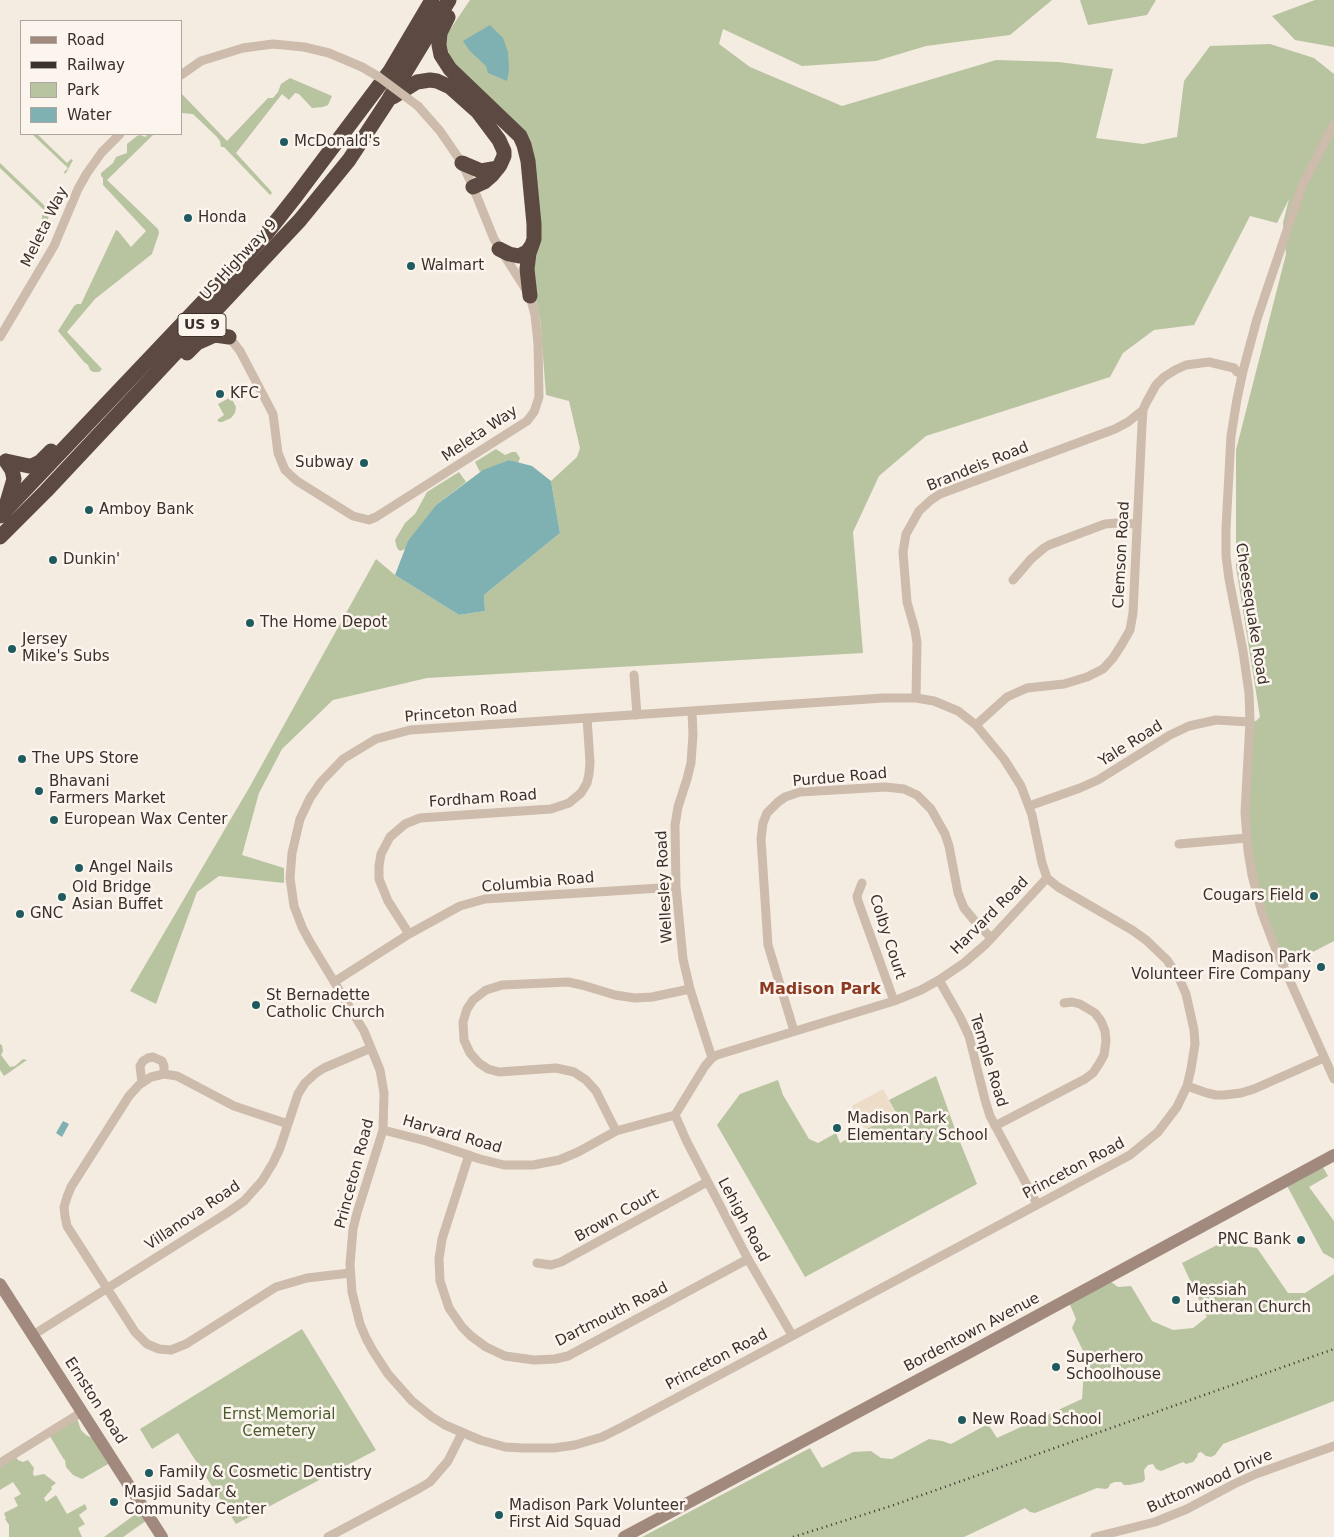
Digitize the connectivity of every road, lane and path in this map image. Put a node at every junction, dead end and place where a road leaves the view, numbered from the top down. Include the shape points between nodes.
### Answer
1 (432, 0) edge
2 (449, 0) edge
3 (456, 0) edge
4 (182, 74) edge
5 (389, 99) junction
6 (1334, 124) edge
7 (119, 135) edge
8 (462, 163) junction
9 (498, 168) junction
10 (474, 187) junction
11 (532, 245) junction
12 (499, 249) junction
13 (251, 274) junction
14 (530, 296) junction
15 (0, 337) edge
16 (228, 337) junction
17 (1236, 372) dead end
18 (123, 409) junction
19 (101, 410) junction
20 (1143, 410) junction
21 (3, 458) edge
22 (2, 513) edge
23 (1137, 524) junction
24 (0, 537) edge
25 (1013, 580) dead end
26 (634, 675) dead end
27 (916, 698) junction
28 (692, 712) junction
29 (637, 715) junction
30 (587, 718) junction
31 (1250, 722) junction
32 (976, 725) junction
33 (1029, 806) junction
34 (1247, 838) junction
35 (1179, 844) dead end
36 (1047, 878) junction
37 (862, 883) dead end
38 (676, 887) junction
39 (409, 934) junction
40 (991, 938) junction
41 (939, 980) junction
42 (334, 982) junction
43 (690, 989) junction
44 (894, 1001) junction
45 (1064, 1003) dead end
46 (794, 1031) junction
47 (371, 1048) junction
48 (712, 1058) junction
49 (1324, 1058) junction
50 (164, 1074) junction
51 (1334, 1080) edge
52 (142, 1083) junction
53 (1187, 1086) junction
54 (675, 1115) junction
55 (288, 1124) junction
56 (995, 1126) junction
57 (383, 1130) junction
58 (616, 1131) junction
59 (469, 1155) junction
60 (1334, 1155) edge
61 (707, 1182) junction
62 (1036, 1204) junction
63 (748, 1259) junction
64 (536, 1263) dead end
65 (350, 1273) junction
66 (0, 1284) edge
67 (107, 1289) junction
68 (33, 1335) junction
69 (792, 1335) junction
70 (82, 1412) junction
71 (462, 1434) junction
72 (1334, 1446) edge
73 (0, 1464) edge
74 (162, 1537) edge
75 (328, 1537) edge
76 (624, 1537) edge
77 (1095, 1537) edge

1 - 19 highway, US Highway 9 / US 9 via 390,71 266,234
2 - 5 highway, US Highway 9 / US 9
3 - 11 highway via 440,33 441,54 450,69 520,136 528,161
4 - 8 street, Meleta Way, bridge via 201,61 243,48 272,44 329,53 379,77 418,106
5 - 9 highway via 424,81 437,81 450,87 478,112 500,140 504,156
5 - 13 highway, US Highway 9 / US 9 via 349,160
6 - 31 street, Cheesequake Road via 1302,186 1257,319 1232,426 1226,556 1243,650
7 - 15 street, Meleta Way via 86,173 54,246
8 - 9 highway via 481,171
8 - 10 street, Meleta Way
9 - 10 highway
10 - 12 street, Meleta Way
11 - 12 highway via 518,256
11 - 14 highway via 527,269
12 - 14 street, Meleta Way
13 - 16 highway via 226,302 220,314
13 - 18 highway, US Highway 9 / US 9
14 - 16 street, Meleta Way via 536,324 539,397 527,422 369,520 353,516 297,482 285,470 278,453 273,414 240,351
16 - 18 highway via 214,335 197,343 146,396
17 - 20 street, Clemson Road via 1234,368 1209,362 1181,367 1156,385
18 - 24 highway, US Highway 9 / US 9
19 - 21 highway via 64,438 40,462 29,466
19 - 22 highway, US Highway 9 / US 9
20 - 23 street, Clemson Road
20 - 27 street, Brandeis Road via 1114,429 945,492 919,511 906,534 902,552 907,602 917,643
21 - 22 highway via 12,470 14,480
23 - 25 street via 1105,524 1050,545 1031,559
23 - 32 street, Clemson Road via 1130,630 1113,658 1103,669 1087,677 1064,684 1027,688 1006,697
26 - 29 street
27 - 28 street, Princeton Road
27 - 32 street, Princeton Road via 952,708
28 - 29 street, Princeton Road
28 - 38 street, Wellesley Road via 691,763 675,819
29 - 30 street, Princeton Road
30 - 39 street, Fordham Road via 589,774 583,790 569,803 551,809 420,818 405,824 390,837 381,854 379,879 388,901
30 - 42 street, Princeton Road via 426,728 392,734 361,747 326,775 313,792 300,819 292,847 290,878 294,906 302,927
31 - 33 street, Yale Road via 1216,720 1189,726 1098,780
31 - 34 street, Cheesequake Road via 1245,812
32 - 33 street, Princeton Road via 1014,773
33 - 36 street, Princeton Road
34 - 35 street
34 - 49 street, Cheesequake Road via 1262,913
36 - 40 street, Harvard Road
36 - 53 street, Princeton Road via 1146,940 1174,971 1186,994 1194,1030 1194,1057
37 - 44 street, Colby Court via 858,901
38 - 39 street, Columbia Road via 486,899 460,906
38 - 43 street, Wellesley Road via 681,946
39 - 42 street, Columbia Road
40 - 41 street, Harvard Road
40 - 46 street, Purdue Road via 964,908 945,834 931,809 917,795 900,788 885,787 800,792 786,797 767,813 761,839 768,945
41 - 44 street, Harvard Road
41 - 56 street, Temple Road via 966,1027
42 - 47 street, Princeton Road
43 - 48 street, Wellesley Road
43 - 58 street via 635,998 568,982 502,985 486,990 467,1009 463,1035 468,1050 479,1063 499,1072 556,1068 574,1072 596,1091
44 - 46 street, Harvard Road
45 - 56 street via 1080,1004 1098,1017 1106,1036 1102,1059 1085,1079
46 - 48 street, Harvard Road
47 - 55 street, Villanova Road via 309,1078 302,1087
47 - 57 street, Princeton Road via 383,1087
48 - 54 street
49 - 51 street, Cheesequake Road
49 - 53 street via 1241,1093 1207,1093
50 - 52 street via 151,1076
50 - 52 street via 162,1061 148,1058 140,1066
50 - 55 street via 183,1078 234,1106
52 - 67 street via 129,1096 71,1187 64,1207 70,1231
53 - 62 street, Princeton Road via 1170,1119 1144,1145
54 - 58 street, Harvard Road
54 - 61 street, Lehigh Road
55 - 67 street, Villanova Road via 270,1168 244,1201
56 - 62 street, Temple Road
57 - 59 street, Harvard Road
57 - 65 street, Princeton Road via 355,1220
58 - 59 street, Harvard Road via 554,1162 504,1165
59 - 63 street, Dartmouth Road via 442,1239 440,1281 449,1308 462,1327 486,1347 505,1356 534,1360 568,1356
60 - 76 street, Bordentown Avenue
61 - 63 street, Lehigh Road
61 - 64 street, Brown Court via 562,1262 551,1265
62 - 69 street, Princeton Road
63 - 69 street, Lehigh Road
65 - 67 street via 307,1278 276,1287 186,1344 170,1350 153,1347 142,1340
65 - 71 street, Princeton Road via 360,1324 388,1374 425,1412
66 - 68 street, Ernston Road
67 - 68 street, Villanova Road
68 - 70 street, Ernston Road
69 - 71 street, Princeton Road via 624,1426 590,1441 529,1449 498,1445
70 - 73 street
70 - 74 street, Ernston Road
71 - 75 street via 448,1461 430,1482
72 - 77 street, Buttonwood Drive via 1256,1474 1155,1522

